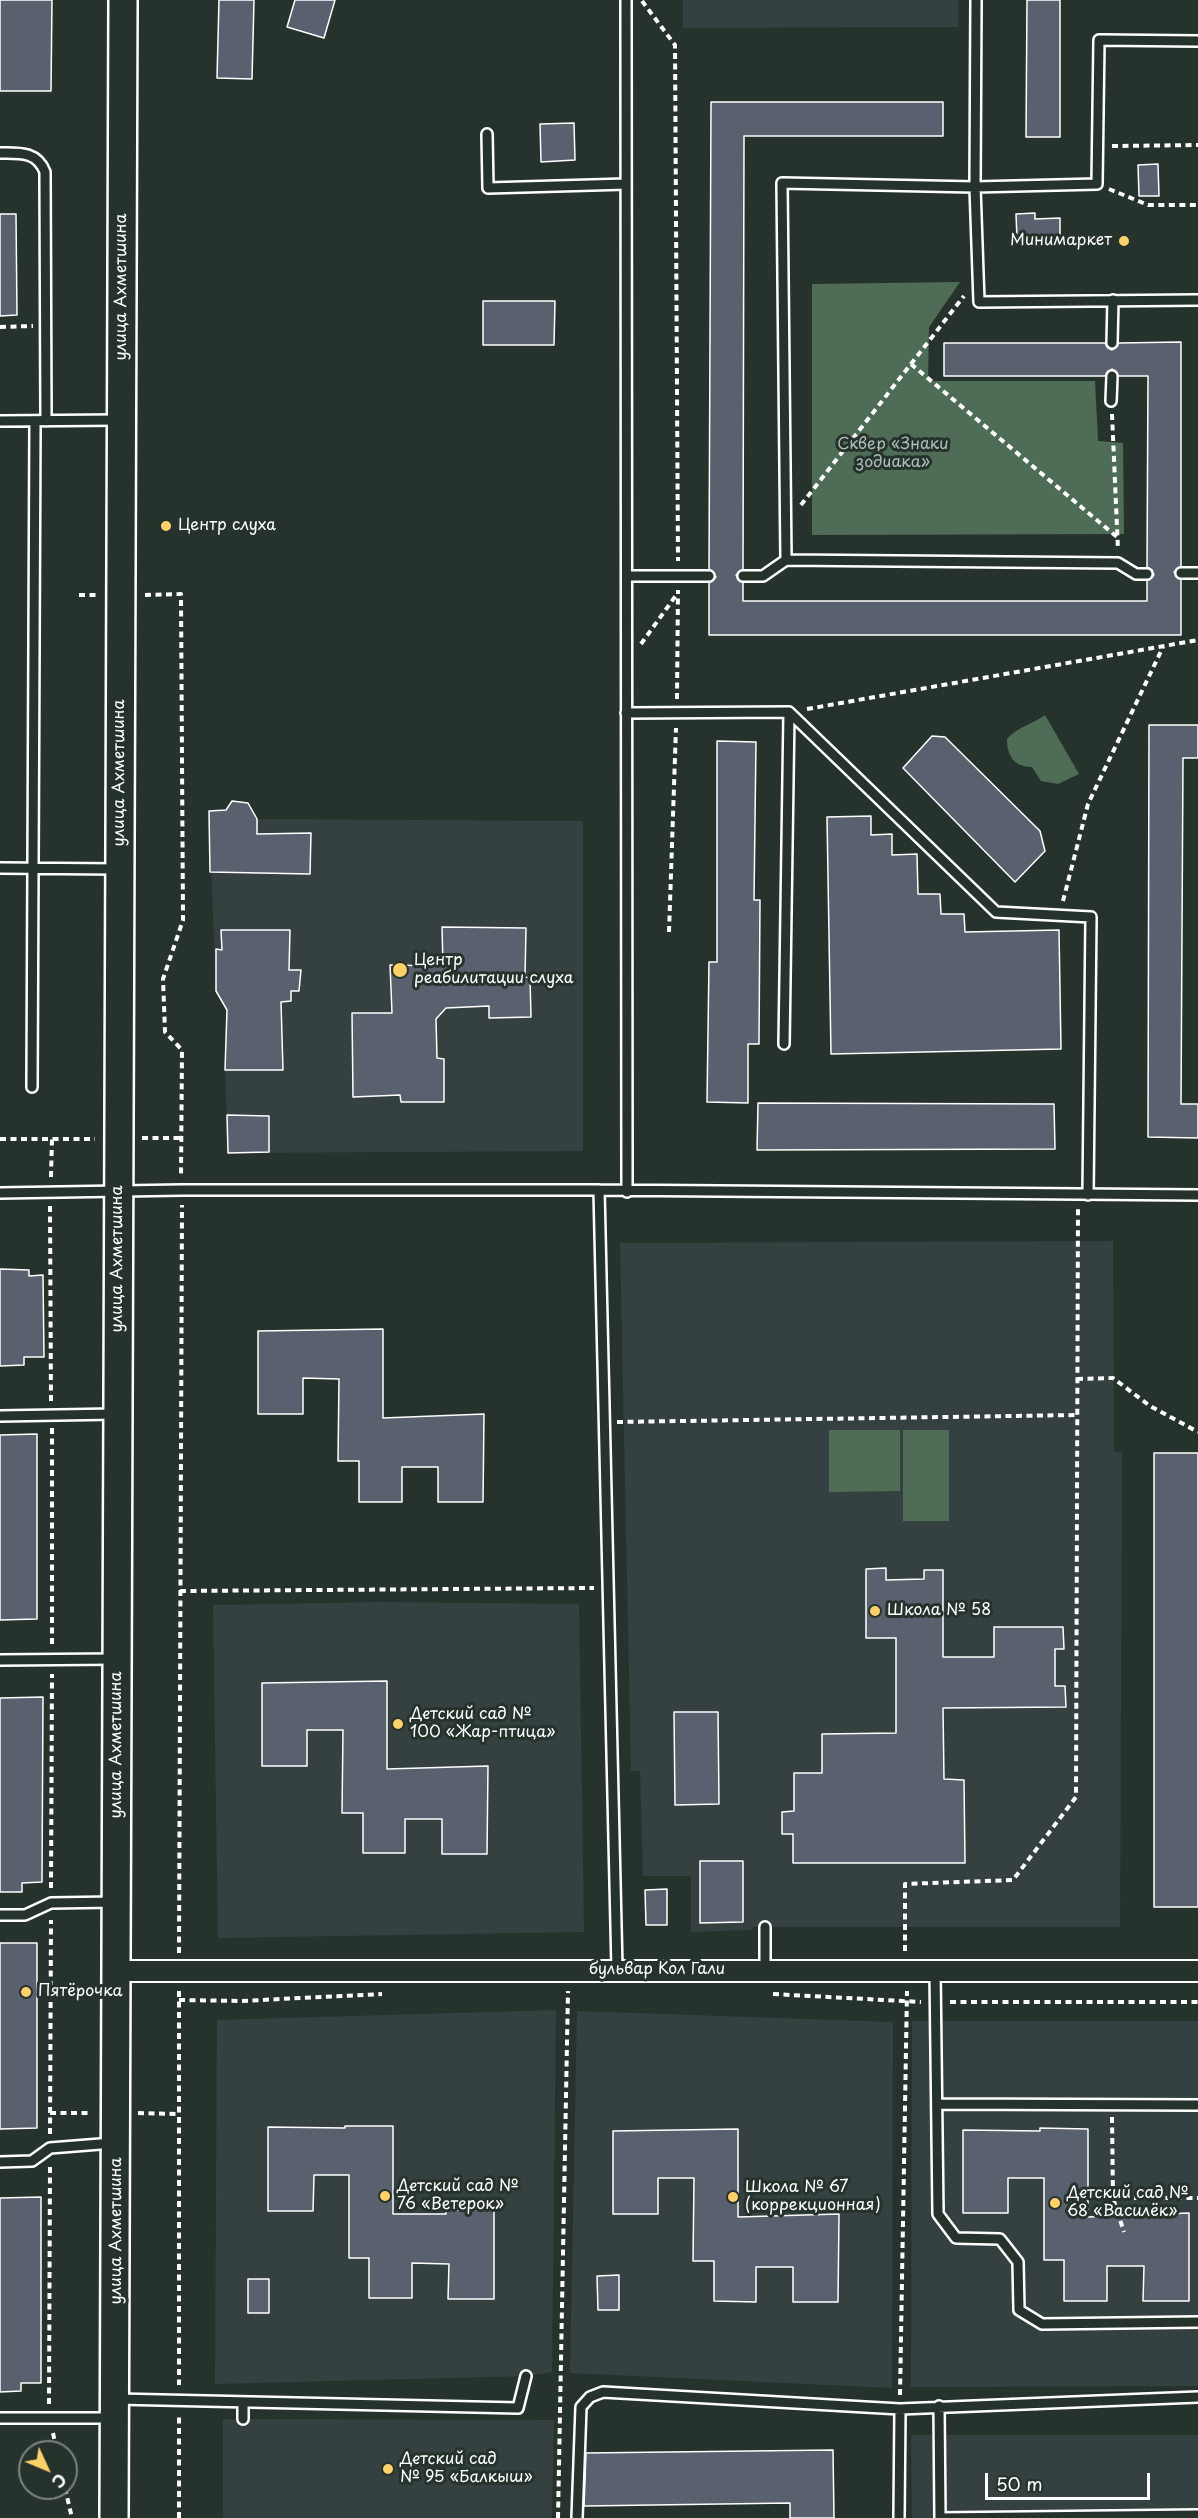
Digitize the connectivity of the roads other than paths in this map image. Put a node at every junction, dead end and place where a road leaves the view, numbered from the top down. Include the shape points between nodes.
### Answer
1 (123, 0) edge
2 (626, 0) edge
3 (976, 0) edge
4 (1198, 41) edge
5 (486, 134) dead end
6 (0, 153) edge
7 (626, 184) junction
8 (975, 187) junction
9 (1113, 300) junction
10 (1198, 300) edge
11 (1113, 343) dead end
12 (1112, 376) dead end
13 (1111, 401) road end
14 (121, 420) junction
15 (0, 421) edge
16 (35, 421) junction
17 (46, 421) junction
18 (786, 560) junction
19 (1147, 573) dead end
20 (1181, 573) dead end
21 (1198, 573) edge
22 (628, 576) junction
23 (710, 576) dead end
24 (743, 576) dead end
25 (789, 712) junction
26 (626, 713) junction
27 (0, 868) edge
28 (33, 868) junction
29 (120, 869) junction
30 (784, 1044) dead end
31 (32, 1087) dead end
32 (599, 1190) junction
33 (627, 1192) junction
34 (119, 1193) junction
35 (0, 1194) edge
36 (1088, 1195) junction
37 (1198, 1195) edge
38 (118, 1414) junction
39 (0, 1416) edge
40 (117, 1659) junction
41 (0, 1660) edge
42 (117, 1902) junction
43 (0, 1915) edge
44 (765, 1927) dead end
45 (617, 1969) junction
46 (765, 1969) junction
47 (117, 1971) junction
48 (935, 1971) junction
49 (1198, 1971) edge
50 (937, 2104) junction
51 (1198, 2105) edge
52 (117, 2143) junction
53 (0, 2162) edge
54 (1198, 2322) edge
55 (526, 2376) dead end
56 (1198, 2397) edge
57 (243, 2403) junction
58 (939, 2406) junction
59 (115, 2408) junction
60 (900, 2409) junction
61 (0, 2418) edge
62 (243, 2419) dead end
63 (1198, 2515) edge
64 (114, 2518) edge
65 (577, 2518) edge
66 (899, 2518) edge
67 (940, 2518) edge

1 - 14 street, улица Ахметшина
2 - 7 lane
3 - 8 lane
4 - 8 lane via 1098,40 1097,184
5 - 7 lane via 488,188
6 - 17 lane via 31,155 45,172
7 - 22 lane
8 - 9 lane via 978,302
8 - 18 lane via 782,183
9 - 10 lane
9 - 11 lane
12 - 13 lane
14 - 17 lane
14 - 29 street, улица Ахметшина
15 - 16 lane
16 - 17 lane
16 - 28 lane
18 - 19 lane via 1118,563 1136,574
18 - 24 lane via 763,576
20 - 21 lane
22 - 23 lane
22 - 26 lane
25 - 26 lane
25 - 30 lane
25 - 36 lane via 996,912 1090,917
26 - 33 lane
27 - 28 lane
28 - 29 lane
28 - 31 lane
29 - 34 street, улица Ахметшина
32 - 33 lane
32 - 34 lane
32 - 45 lane
33 - 36 lane
34 - 35 lane
34 - 38 street, улица Ахметшина
36 - 37 lane
38 - 39 lane
38 - 40 street, улица Ахметшина
40 - 41 lane
40 - 42 street, улица Ахметшина
42 - 43 lane via 51,1904 25,1915
42 - 47 street, улица Ахметшина
44 - 46 lane
45 - 46 street, бульвар Кол Гали
45 - 47 street, бульвар Кол Гали
46 - 48 street, бульвар Кол Гали
47 - 52 street, улица Ахметшина
48 - 49 street, бульвар Кол Гали
48 - 50 lane
50 - 51 lane
50 - 54 lane via 938,2214 956,2238 1000,2239 1018,2262 1020,2310 1042,2324
52 - 53 lane via 50,2148 32,2161
52 - 59 street, улица Ахметшина
55 - 57 lane via 518,2408
56 - 58 lane
57 - 59 lane via 179,2400
57 - 62 lane
58 - 60 lane
58 - 67 lane
59 - 61 lane via 49,2418
59 - 64 street, улица Ахметшина
60 - 65 lane via 603,2392 580,2407
60 - 66 lane
63 - 67 lane

